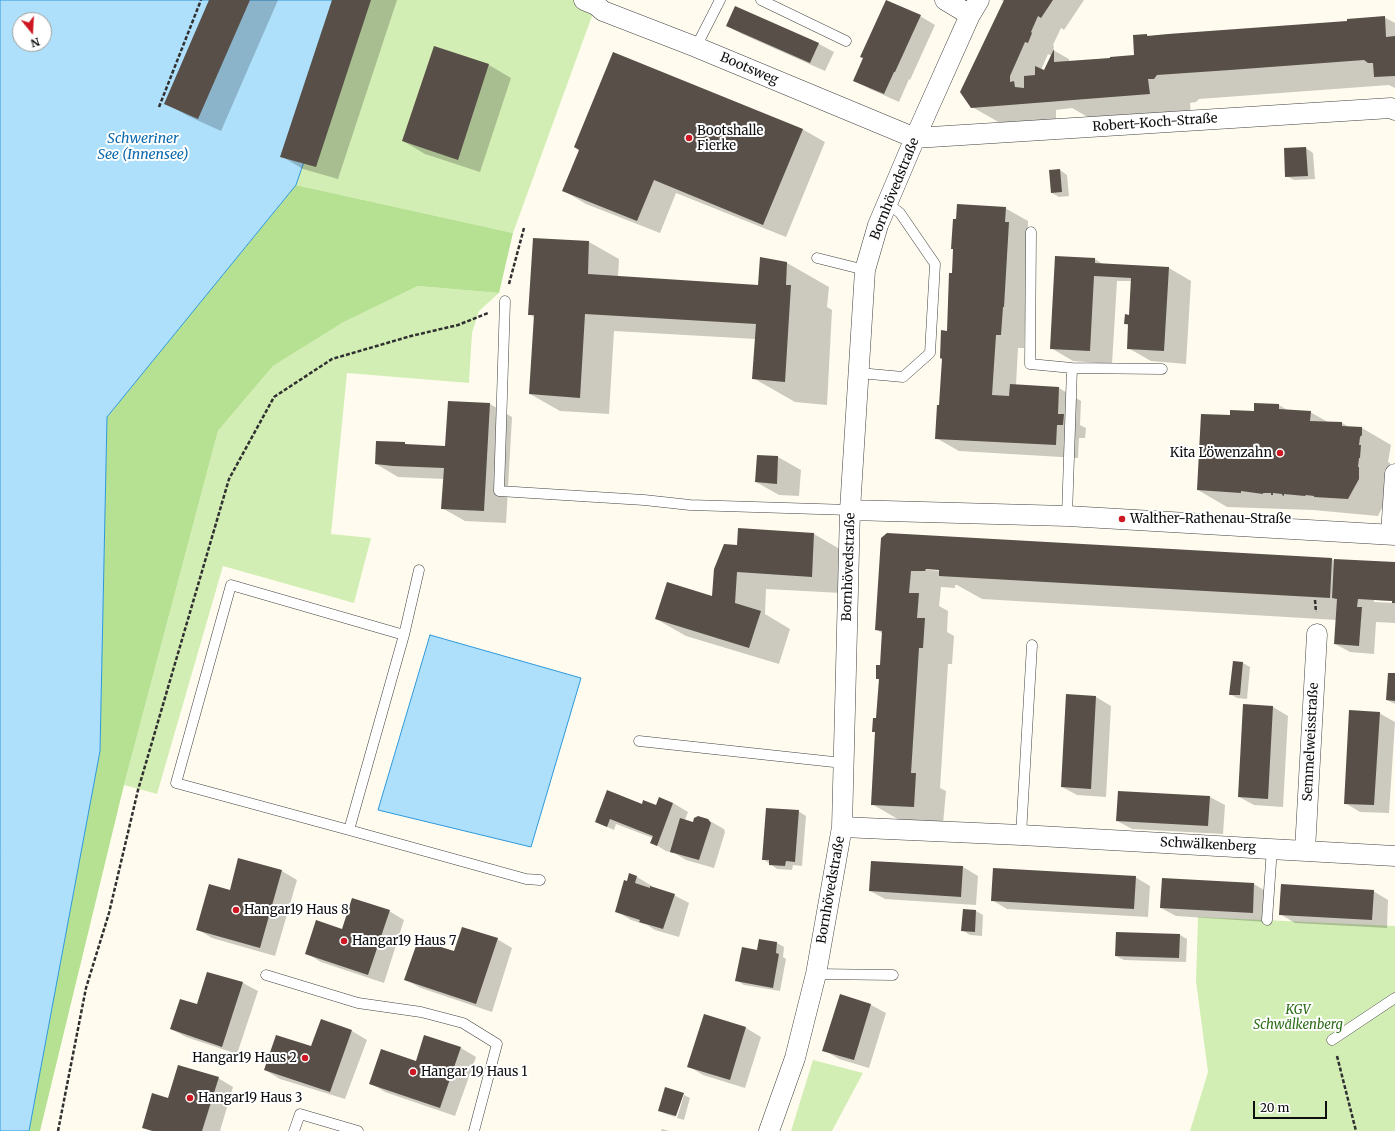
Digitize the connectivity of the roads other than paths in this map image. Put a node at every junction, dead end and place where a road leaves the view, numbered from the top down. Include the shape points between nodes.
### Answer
1 (584, 0) edge
2 (720, 0) edge
3 (761, 0) edge
4 (945, 0) edge
5 (974, 7) edge
6 (846, 41) dead end
7 (696, 47) junction
8 (1395, 110) edge
9 (914, 138) junction
10 (887, 203) junction
11 (1031, 232) dead end
12 (818, 258) dead end
13 (866, 270) junction
14 (505, 301) road end
15 (1072, 368) junction
16 (1162, 369) dead end
17 (859, 373) junction
18 (1395, 474) edge
19 (850, 510) junction
20 (1067, 516) junction
21 (1393, 534) edge
22 (419, 570) dead end
23 (1317, 634) dead end
24 (404, 635) junction
25 (1032, 645) dead end
26 (639, 741) dead end
27 (844, 763) junction
28 (842, 827) junction
29 (349, 830) junction
30 (1021, 835) junction
31 (1272, 848) junction
32 (1306, 850) junction
33 (1395, 856) edge
34 (540, 880) dead end
35 (1267, 920) dead end
36 (816, 974) junction
37 (266, 975) dead end
38 (893, 975) dead end
39 (1395, 998) edge
40 (1332, 1040) road end
41 (294, 1131) edge
42 (358, 1131) edge
43 (474, 1131) edge
44 (769, 1131) edge

1 - 7 street, Bootsweg via 603,11
2 - 7 lane
3 - 6 lane
4 - 5 street, Bornhövedstraße
5 - 9 street, Bornhövedstraße
7 - 9 street, Bootsweg
8 - 9 street, Robert-Koch-Straße via 1391,108
9 - 10 street, Bornhövedstraße
10 - 13 street, Bornhövedstraße via 878,225
10 - 17 lane via 900,213 935,264 930,353 902,377
11 - 15 lane via 1030,364
12 - 13 lane
13 - 17 street, Bornhövedstraße
14 - 19 lane via 499,491 690,505
15 - 16 lane
15 - 20 lane
17 - 19 street, Bornhövedstraße
18 - 21 street
19 - 20 street
19 - 27 street, Bornhövedstraße
20 - 21 street
22 - 24 lane
23 - 32 street, Semmelweisstraße
24 - 29 lane
24 - 29 lane via 231,585 176,783
25 - 30 lane
26 - 27 lane
27 - 28 street, Bornhövedstraße
28 - 30 street, Schwälkenberg
28 - 36 street, Bornhövedstraße
29 - 34 lane via 526,879
30 - 31 street, Schwälkenberg
31 - 32 street, Schwälkenberg
31 - 35 lane
32 - 33 street, Schwälkenberg
36 - 38 lane
36 - 44 street, Bornhövedstraße via 795,1058
37 - 43 lane via 358,1003 421,1012 463,1023 497,1044
39 - 40 lane
41 - 42 lane via 300,1114

